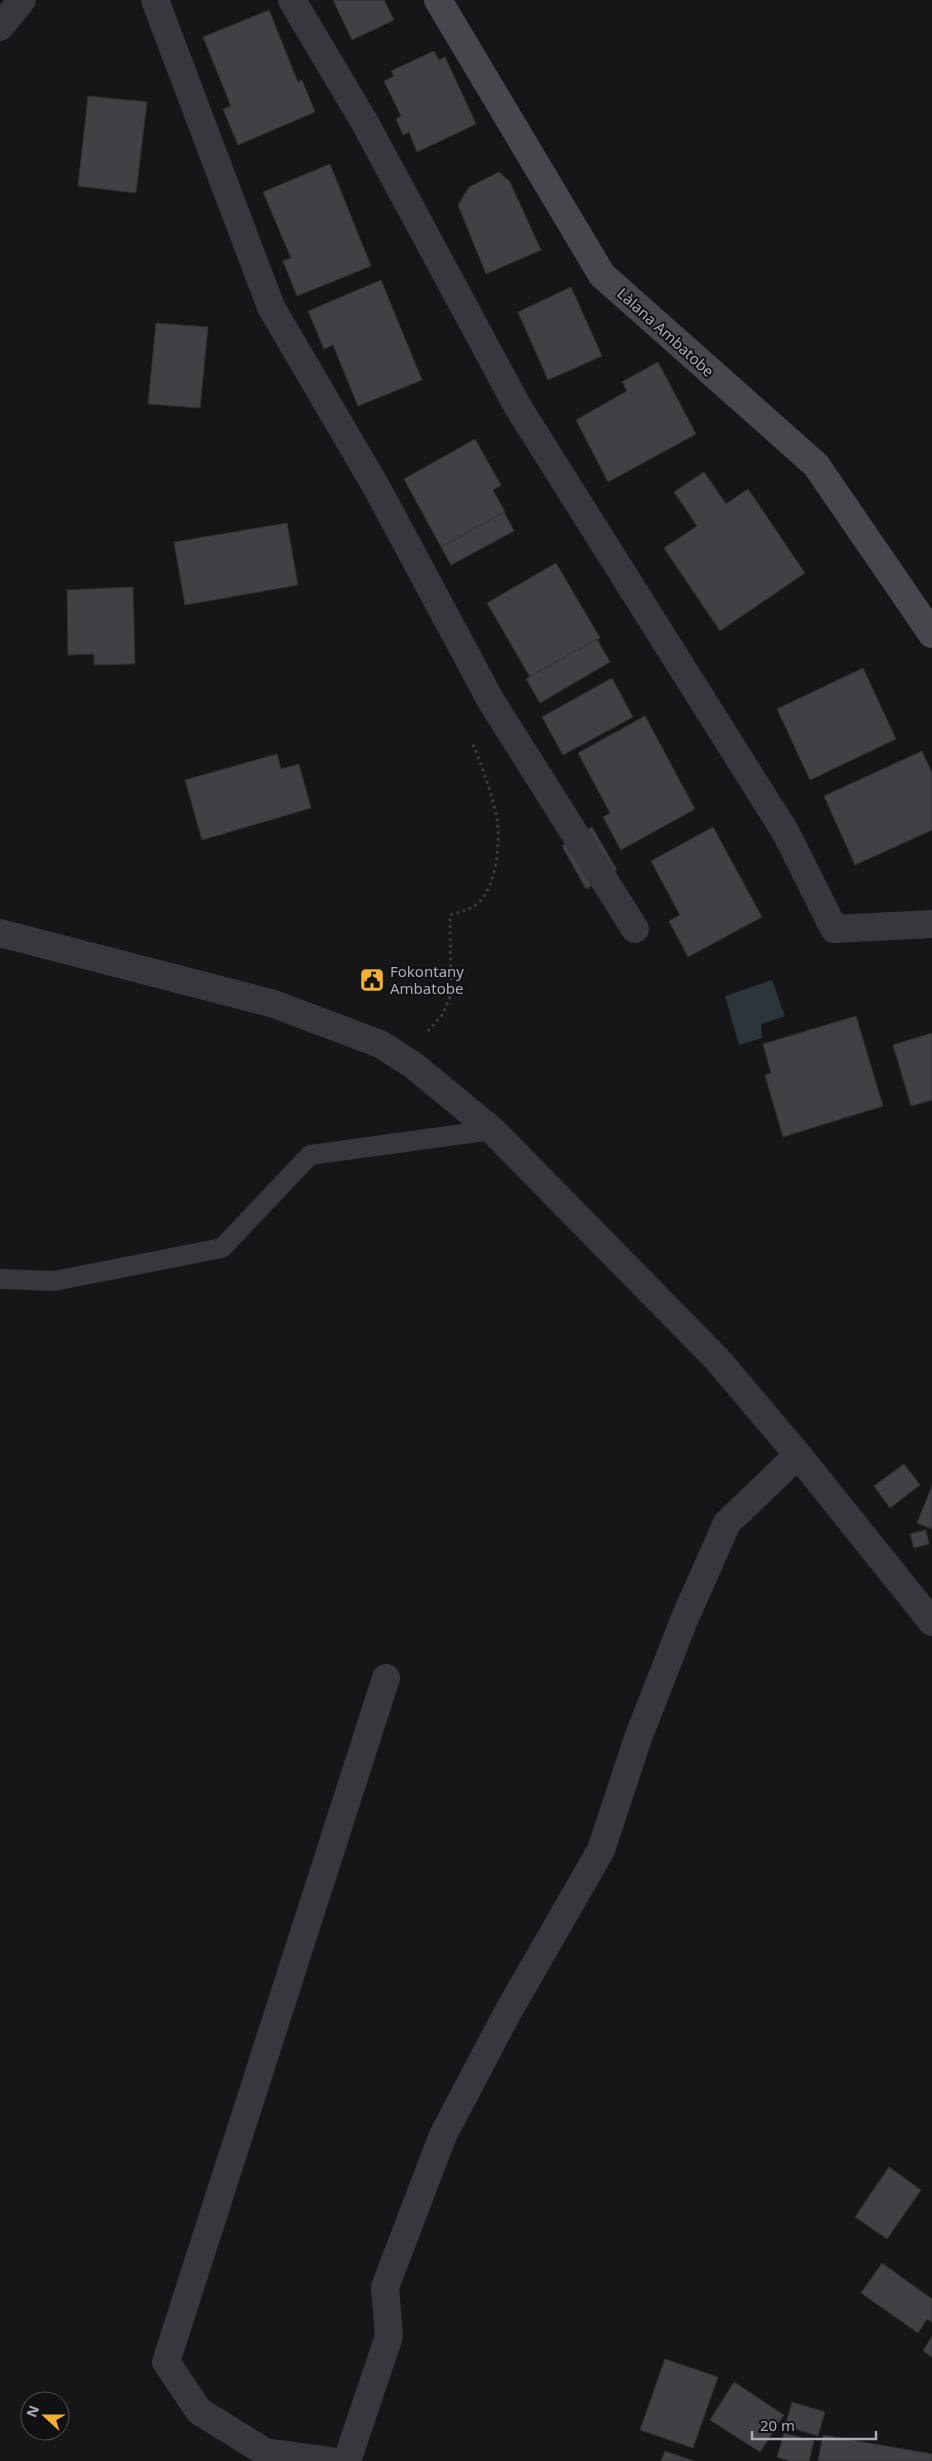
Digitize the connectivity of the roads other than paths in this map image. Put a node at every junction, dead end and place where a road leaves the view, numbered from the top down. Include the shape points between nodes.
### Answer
1 (22, 0) edge
2 (156, 0) edge
3 (292, 0) edge
4 (438, 0) edge
5 (0, 27) edge
6 (932, 634) edge
7 (932, 924) edge
8 (635, 929) dead end
9 (0, 933) edge
10 (492, 1130) junction
11 (0, 1279) edge
12 (798, 1455) junction
13 (932, 1622) edge
14 (386, 1678) dead end
15 (331, 2461) edge
16 (347, 2461) edge

1 - 5 street
2 - 8 street via 271,307 378,490 491,701
3 - 7 street via 365,123 518,407 786,833 834,929
4 - 6 street, Làlana Ambatobe via 602,275 816,465
9 - 10 street via 274,1004 380,1044 413,1066
10 - 11 lane via 310,1155 222,1248 54,1281
10 - 12 street via 717,1359
12 - 13 street
12 - 16 street via 727,1522 652,1702 601,1850 508,2010 443,2135 385,2286 389,2336
14 - 15 street via 166,2362 199,2411 265,2452

